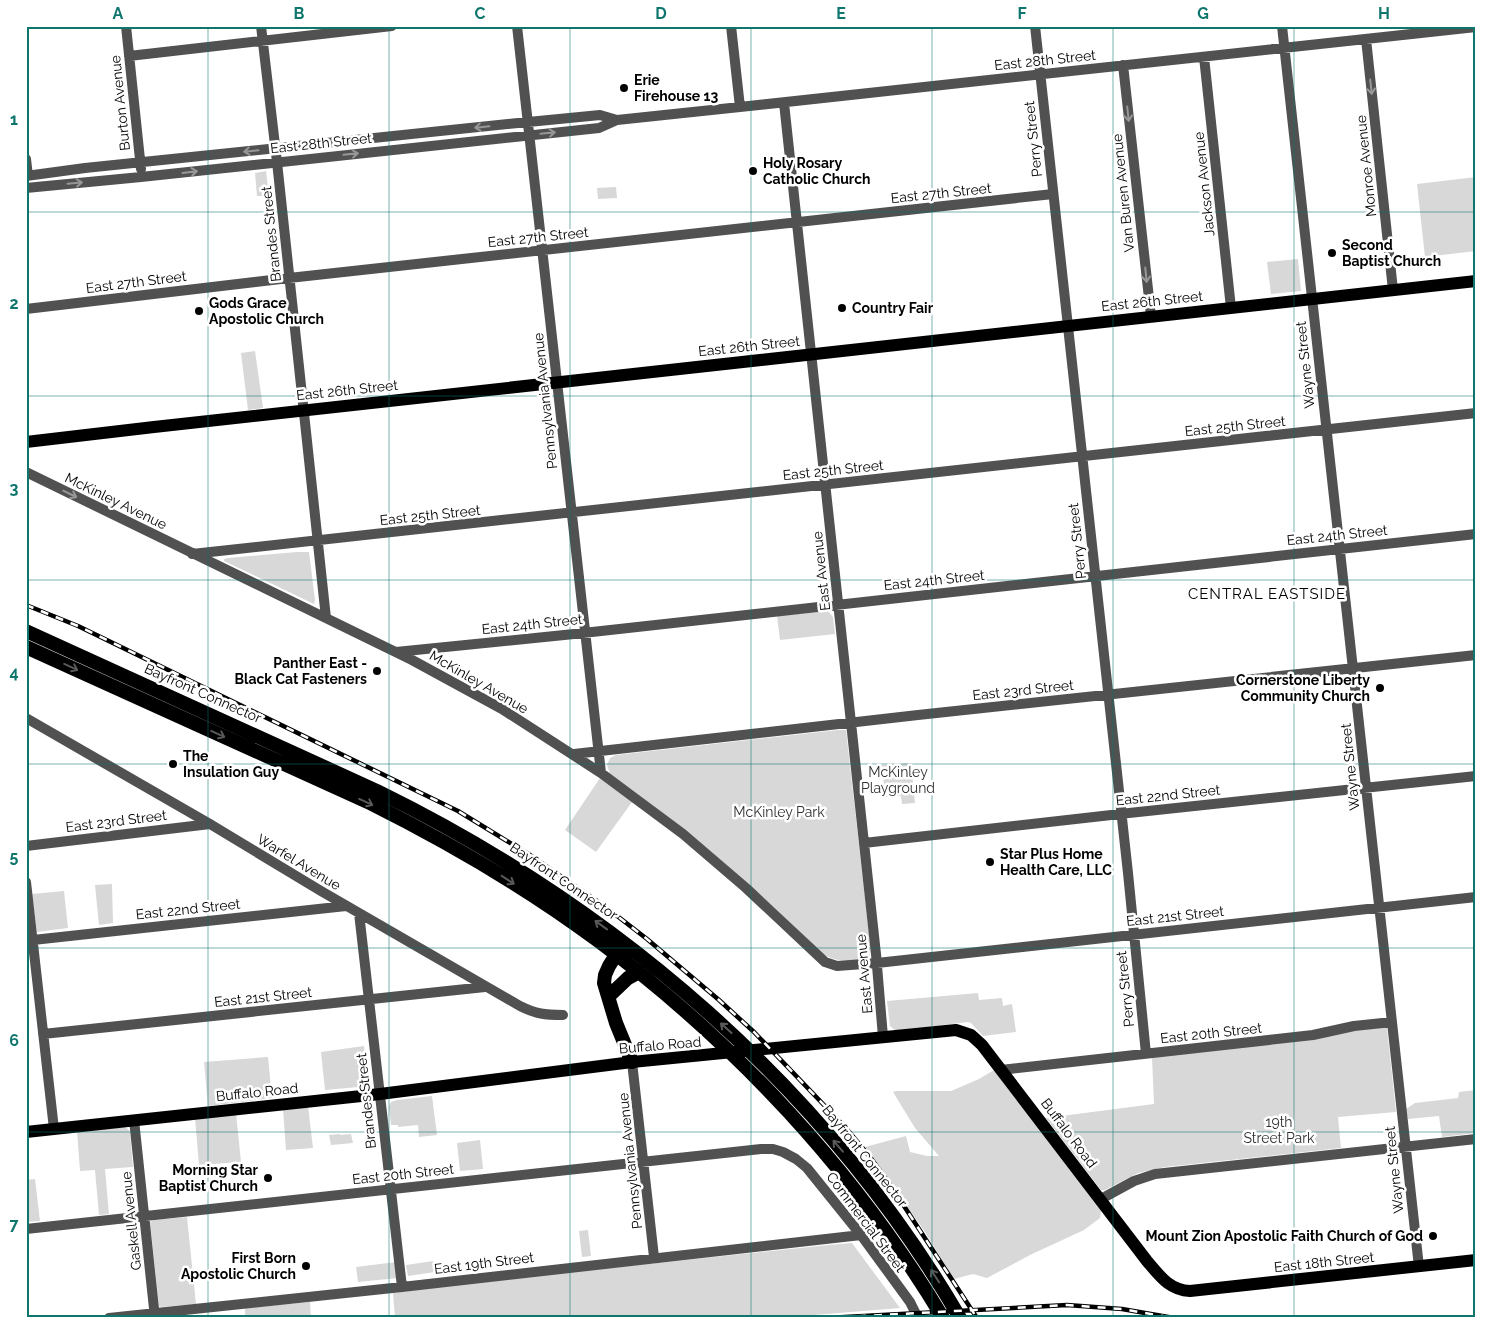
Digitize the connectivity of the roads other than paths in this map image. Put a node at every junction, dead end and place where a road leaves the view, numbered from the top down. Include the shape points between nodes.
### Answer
1 (126, 26) edge
2 (260, 26) edge
3 (392, 26) edge
4 (517, 26) edge
5 (732, 26) edge
6 (1035, 26) edge
7 (1282, 26) edge
8 (1476, 27) edge
9 (1366, 39) junction
10 (262, 40) junction
11 (1284, 48) junction
12 (129, 56) junction
13 (1204, 57) junction
14 (1123, 66) junction
15 (1040, 75) junction
16 (784, 103) junction
17 (740, 107) junction
18 (617, 120) junction
19 (528, 122) junction
20 (530, 135) junction
21 (275, 148) junction
22 (26, 159) edge
23 (277, 162) junction
24 (140, 163) junction
25 (27, 176) edge
26 (142, 177) junction
27 (26, 188) edge
28 (1053, 194) junction
29 (797, 222) junction
30 (542, 250) junction
31 (289, 278) junction
32 (1476, 280) edge
33 (1393, 290) junction
34 (1312, 299) junction
35 (1231, 308) junction
36 (26, 309) edge
37 (1151, 316) junction
38 (1068, 326) junction
39 (811, 354) junction
40 (557, 382) junction
41 (304, 410) junction
42 (1476, 413) edge
43 (1326, 429) junction
44 (26, 442) edge
45 (1082, 456) junction
46 (26, 472) edge
47 (825, 485) junction
48 (572, 513) junction
49 (1476, 534) edge
50 (318, 541) junction
51 (1339, 549) junction
52 (192, 554) junction
53 (1095, 576) junction
54 (838, 605) junction
55 (326, 618) junction
56 (26, 631) edge
57 (585, 633) junction
58 (26, 647) edge
59 (396, 652) junction
60 (1476, 655) edge
61 (1353, 669) junction
62 (1108, 694) junction
63 (26, 718) edge
64 (851, 722) junction
65 (598, 752) junction
66 (574, 754) junction
67 (602, 772) junction
68 (1476, 776) edge
69 (1366, 788) junction
70 (1121, 814) junction
71 (210, 824) junction
72 (864, 843) junction
73 (26, 846) edge
74 (27, 887) edge
75 (1476, 897) edge
76 (346, 906) junction
77 (1379, 908) junction
78 (359, 913) junction
79 (1134, 935) junction
80 (33, 940) junction
81 (624, 942) junction
82 (616, 954) junction
83 (877, 963) junction
84 (639, 972) junction
85 (486, 987) junction
86 (609, 996) junction
87 (369, 999) junction
88 (562, 1015) dead end
89 (1392, 1022) junction
90 (43, 1034) junction
91 (883, 1037) junction
92 (1146, 1054) junction
93 (632, 1062) junction
94 (1001, 1070) junction
95 (380, 1094) junction
96 (134, 1120) junction
97 (54, 1129) junction
98 (26, 1132) edge
99 (1476, 1139) edge
100 (1405, 1147) junction
101 (783, 1152) joint
102 (644, 1161) junction
103 (390, 1190) junction
104 (1101, 1200) junction
105 (144, 1216) junction
106 (26, 1229) edge
107 (861, 1235) junction
108 (654, 1257) junction
109 (1476, 1260) edge
110 (1419, 1267) junction
111 (402, 1287) junction
112 (1175, 1289) joint
113 (155, 1315) edge
114 (109, 1318) edge
115 (918, 1318) edge
116 (943, 1318) edge
117 (960, 1318) edge

1 - 12 street, Burton Avenue
2 - 10 street, Brandes Street
3 - 10 street
4 - 19 street, Pennsylvania Avenue
5 - 17 street
6 - 15 street, Perry Street
7 - 11 street, Wayne Street
8 - 9 street, East 28th Street
9 - 11 street, East 28th Street
9 -> 33 street, Monroe Avenue
10 - 12 street
10 - 21 street, Brandes Street
11 - 13 street, East 28th Street
11 - 34 street, Wayne Street
12 - 24 street, Burton Avenue
13 - 14 street, East 28th Street
13 - 35 street, Jackson Avenue
14 - 15 street, East 28th Street
14 -> 37 street, Van Buren Avenue
15 - 16 street, East 28th Street
15 - 28 street, Perry Street
16 - 17 street, East 28th Street
16 - 29 street, East Avenue
17 - 18 street, East 28th Street
18 - 19 street, East 28th Street via 600,115
20 -> 18 street, East 28th Street via 599,128
19 - 20 street, Pennsylvania Avenue
19 -> 21 street, East 28th Street
23 -> 20 street, East 28th Street
20 - 30 street, Pennsylvania Avenue
21 - 23 street, Brandes Street
21 -> 24 street, East 28th Street
22 - 25 street
26 -> 23 street, East 28th Street
23 - 31 street, Brandes Street
24 - 25 street, East 28th Street
24 - 26 street, Burton Avenue
27 -> 26 street, East 28th Street
28 - 29 street, East 27th Street
28 - 38 street, Perry Street
29 - 30 street, East 27th Street
29 - 39 street, East Avenue
30 - 31 street, East 27th Street
30 - 40 street, Pennsylvania Avenue
31 - 36 street, East 27th Street
31 - 41 street, Brandes Street
32 - 33 main road, East 26th Street
33 - 34 main road, East 26th Street
34 - 35 main road, East 26th Street
34 - 43 street, Wayne Street
35 - 37 main road, East 26th Street
37 - 38 main road, East 26th Street
38 - 39 main road, East 26th Street
38 - 45 street, Perry Street
39 - 40 main road, East 26th Street
39 - 47 street, East Avenue
40 - 41 main road, East 26th Street
40 - 48 street, Pennsylvania Avenue
41 - 44 main road, East 26th Street
41 - 50 street, Brandes Street
42 - 43 street, East 25th Street
43 - 45 street, East 25th Street
43 - 51 street, Wayne Street
45 - 47 street, East 25th Street
45 - 53 street, Perry Street
46 -> 52 street, McKinley Avenue
47 - 48 street, East 25th Street
47 - 54 street, East Avenue
48 - 50 street, East 25th Street
48 - 57 street, Pennsylvania Avenue
49 - 51 street, East 24th Street
50 - 52 street, East 25th Street
50 - 55 street, Brandes Street
51 - 53 street, East 24th Street
51 - 61 street, Wayne Street
52 - 55 street, McKinley Avenue
53 - 54 street, East 24th Street
53 - 62 street, Perry Street
54 - 57 street, East 24th Street
54 - 64 street, East Avenue
55 - 59 street, McKinley Avenue
81 -> 56 highway, Bayfront Connector via 508,862 416,810
57 - 59 street, East 24th Street
57 - 65 street, Pennsylvania Avenue
58 -> 82 highway via 414,825 511,882
59 - 66 street, McKinley Avenue via 502,709
60 - 61 street, East 23rd Street
61 - 62 street, East 23rd Street
61 - 69 street, Wayne Street
62 - 64 street, East 23rd Street
62 - 70 street, Perry Street
63 - 71 street, Warfel Avenue
64 - 65 street, East 23rd Street
64 - 72 street, East Avenue
65 - 66 street, East 23rd Street
65 - 67 street, Pennsylvania Avenue
66 - 67 street, McKinley Avenue
67 - 83 street, McKinley Avenue via 683,834 825,962 837,966
68 - 69 street, East 22nd Street
69 - 70 street, East 22nd Street
69 - 77 street, Wayne Street
70 - 72 street, East 22nd Street
70 - 79 street, Perry Street
71 - 73 street, East 23rd Street
71 - 76 street, Warfel Avenue
72 - 83 street, East Avenue
74 - 80 street
75 - 77 street, East 21st Street
76 - 78 street, Warfel Avenue
76 - 80 street, East 22nd Street
77 - 79 street, East 21st Street
77 - 89 street, Wayne Street
78 - 85 street, Warfel Avenue
78 - 87 street, Brandes Street
79 - 83 street, East 21st Street
79 - 92 street, Perry Street
80 - 90 street
81 - 82 highway
117 -> 81 highway, Bayfront Connector via 883,1203 808,1112 738,1039
82 - 84 highway
82 - 86 highway via 605,975
83 - 91 street, East Avenue
84 - 86 highway
84 - 116 highway via 721,1043 793,1117 869,1208
85 - 87 street, East 21st Street
85 - 88 street, Warfel Avenue via 533,1012
86 - 93 highway
87 - 90 street, East 21st Street
87 - 95 street, Brandes Street
89 - 92 street, East 20th Street via 1313,1035
89 - 100 street, Wayne Street
90 - 97 street
91 - 93 main road, Buffalo Road
91 - 94 main road, Buffalo Road via 951,1030 964,1032 982,1045
92 - 94 street, East 20th Street
93 - 95 main road, Buffalo Road
93 - 102 street, Pennsylvania Avenue
94 - 104 main road, Buffalo Road
95 - 96 main road, Buffalo Road
95 - 103 street, Brandes Street
96 - 97 main road, Buffalo Road
96 - 105 street, Gaskell Avenue
97 - 98 main road, Buffalo Road
99 - 100 street
100 - 104 street via 1155,1174
100 - 110 street, Wayne Street
101 - 102 street, East 20th Street via 761,1148
101 - 107 street, Commercial Street via 807,1168
102 - 103 street, East 20th Street
102 - 108 street, Pennsylvania Avenue
103 - 105 street, East 20th Street
103 - 111 street, Brandes Street
104 - 112 main road, Buffalo Road via 1147,1261
105 - 106 street, East 20th Street
105 - 113 street, Gaskell Avenue
107 - 108 street, East 19th Street
107 - 115 street, Commercial Street
108 - 111 street, East 19th Street
109 - 110 main road, East 18th Street
110 - 112 main road, East 18th Street via 1190,1291
111 - 113 street, East 19th Street
113 - 114 street, East 19th Street

